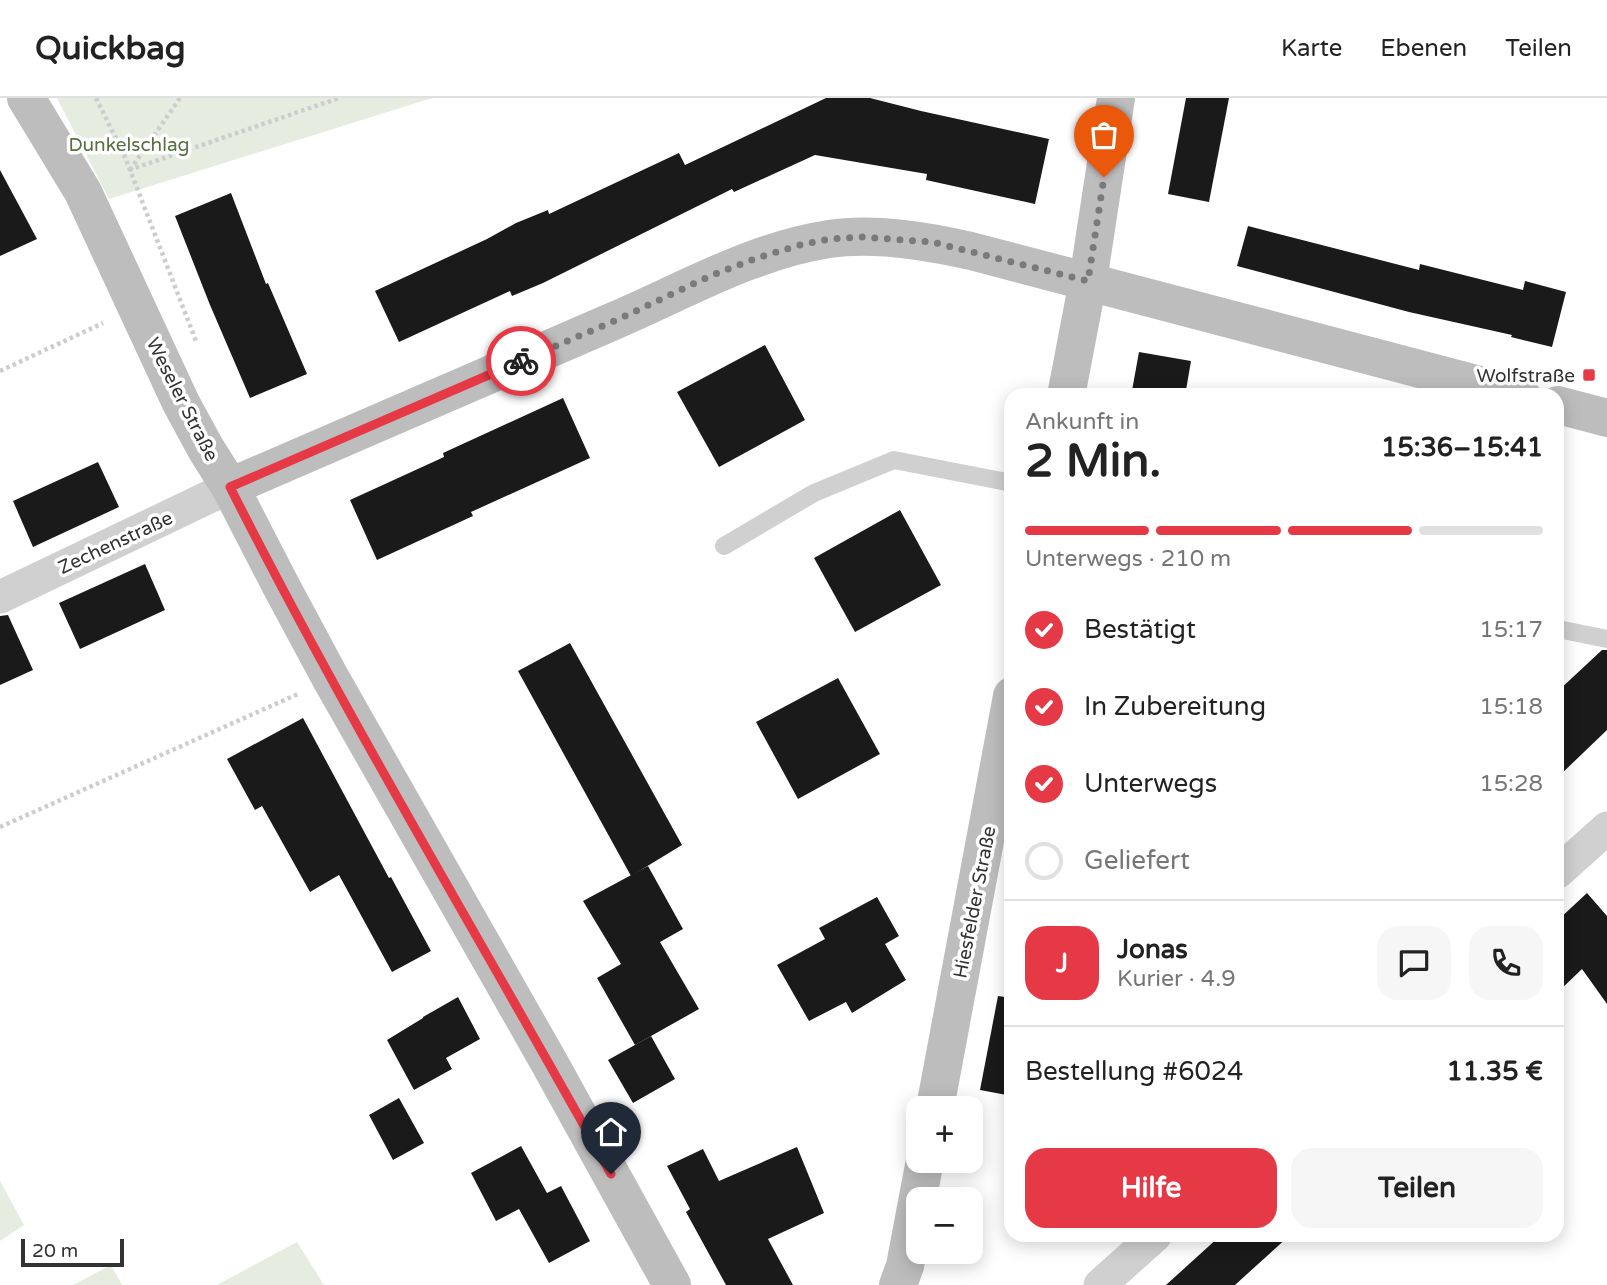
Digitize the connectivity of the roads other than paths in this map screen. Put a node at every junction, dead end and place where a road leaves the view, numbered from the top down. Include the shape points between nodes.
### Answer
1 (26, 98) edge
2 (1116, 98) edge
3 (1088, 281) junction
4 (1068, 388) edge
5 (1492, 388) edge
6 (1564, 407) edge
7 (1607, 418) edge
8 (1004, 481) edge
9 (230, 487) junction
10 (724, 547) dead end
11 (0, 597) edge
12 (1564, 630) edge
13 (1607, 639) edge
14 (1004, 739) edge
15 (1607, 828) edge
16 (1564, 867) edge
17 (937, 1096) edge
18 (922, 1173) edge
19 (1148, 1242) edge
20 (902, 1279) edge
21 (672, 1285) edge
22 (1100, 1285) edge

1 - 9 street, Weseler Straße via 83,192 181,402
2 - 3 street
3 - 4 street
3 - 5 street
3 - 9 street via 932,242 861,237 800,245 710,276
6 - 7 street
8 - 10 lane via 894,460 814,493
9 - 11 street, Zechenstraße
9 - 21 street, Weseler Straße via 331,679
12 - 13 lane
14 - 17 street, Hiesfelder Straße
15 - 16 street
18 - 20 street
19 - 22 street

